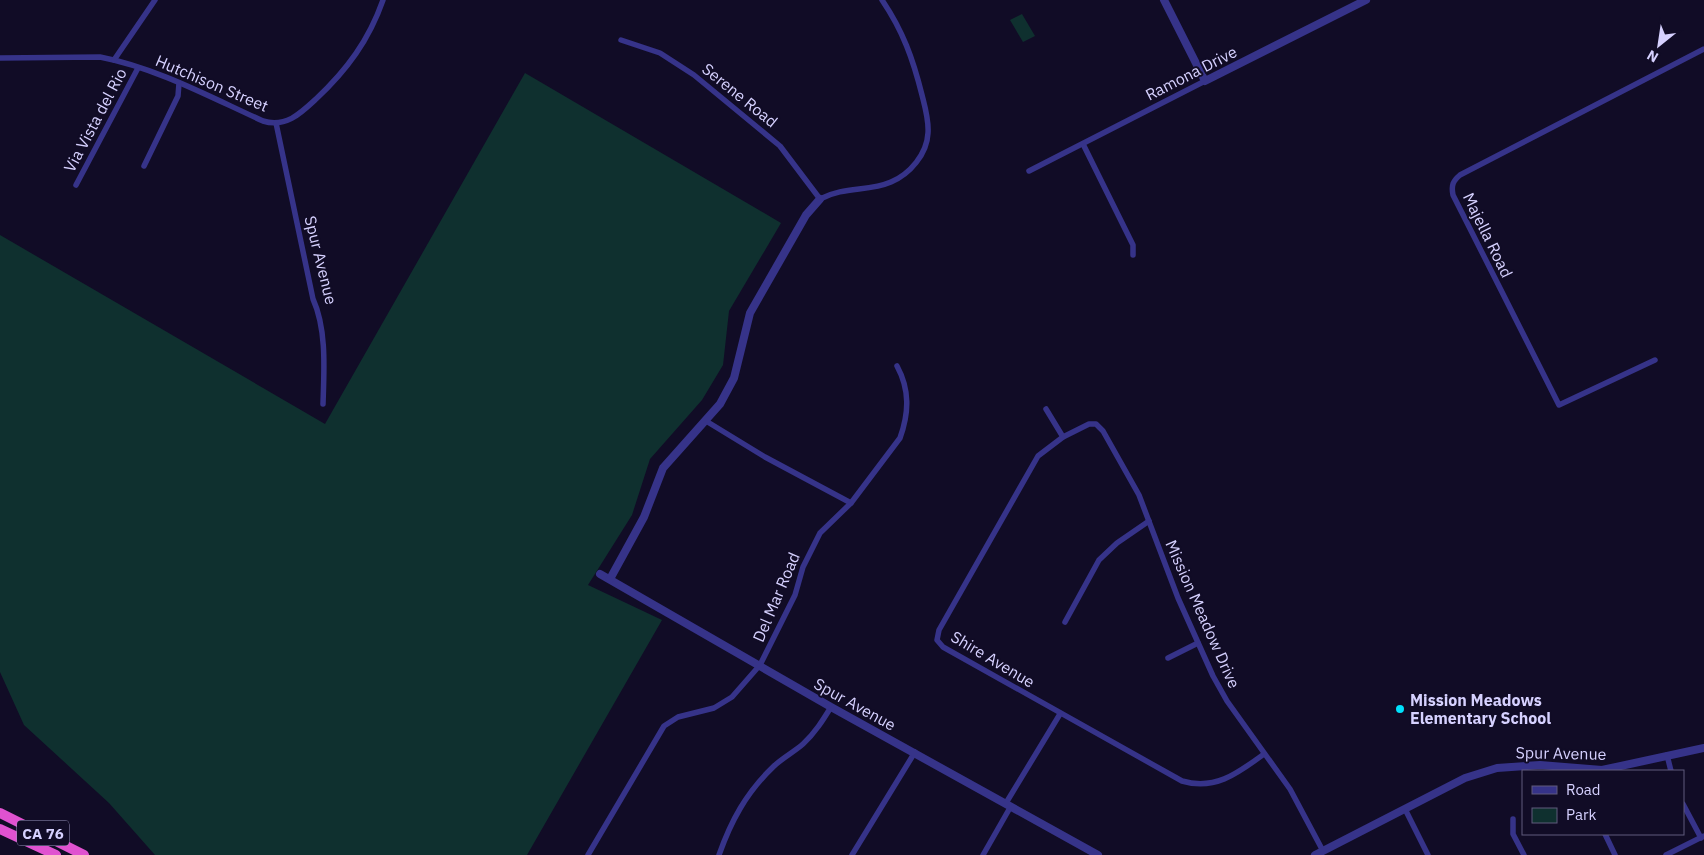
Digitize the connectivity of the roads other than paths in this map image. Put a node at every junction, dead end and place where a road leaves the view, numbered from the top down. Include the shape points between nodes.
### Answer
1 (155, 0) edge
2 (882, 0) edge
3 (1164, 0) edge
4 (1366, 0) edge
5 (381, 1) edge
6 (620, 40) dead end
7 (1704, 49) edge
8 (0, 58) edge
9 (114, 60) junction
10 (138, 68) junction
11 (1205, 82) junction
12 (179, 84) junction
13 (276, 123) junction
14 (1083, 144) junction
15 (144, 166) dead end
16 (1029, 172) dead end
17 (76, 185) dead end
18 (820, 199) junction
19 (1133, 255) dead end
20 (1655, 360) dead end
21 (897, 366) dead end
22 (323, 404) dead end
23 (1046, 409) dead end
24 (706, 421) junction
25 (1103, 431) joint
26 (1063, 437) junction
27 (851, 503) junction
28 (1149, 521) junction
29 (600, 574) dead end
30 (610, 580) junction
31 (1065, 622) dead end
32 (1198, 643) junction
33 (1168, 658) dead end
34 (760, 665) junction
35 (831, 707) junction
36 (1060, 714) junction
37 (1704, 748) edge
38 (914, 752) junction
39 (1264, 754) junction
40 (1667, 755) junction
41 (1671, 770) edge
42 (1009, 805) junction
43 (1684, 806) edge
44 (1405, 809) junction
45 (0, 813) edge
46 (1513, 819) dead end
47 (0, 829) edge
48 (1605, 835) edge
49 (1702, 837) edge
50 (1326, 852) edge
51 (56, 855) edge
52 (84, 855) edge
53 (588, 855) edge
54 (719, 855) edge
55 (852, 855) edge
56 (983, 855) edge
57 (1098, 855) edge
58 (1315, 855) edge
59 (1428, 855) edge
60 (1524, 855) edge
61 (1615, 855) edge
62 (1666, 855) edge

1 - 9 street
2 - 18 street via 912,54 928,117 926,144 915,165 890,183 835,191
3 - 11 street
4 - 11 street, Ramona Drive
5 - 13 street, Hutchison Street via 365,42 338,79 295,118
6 - 18 street, Serene Road via 660,54 694,75 780,146
7 - 20 street, Majella Road via 1460,175 1451,186 1456,202 1559,405
8 - 9 street, Hutchison Street via 100,57
9 - 10 street, Hutchison Street
10 - 12 street, Hutchison Street
10 - 17 street, Via Vista del Rio
11 - 14 street, Ramona Drive
12 - 13 street, Hutchison Street via 263,121
12 - 15 street via 178,96
13 - 22 street, Spur Avenue via 313,299 320,314
14 - 16 street, Ramona Drive
14 - 19 street via 1134,245
18 - 24 street via 806,215 750,313 734,378
21 - 27 street, Del Mar Road via 905,380 908,396 904,428 894,448
23 - 26 street
24 - 27 street
24 - 30 street via 663,468 644,517
25 - 26 street, Shire Avenue via 1096,424 1089,424
25 - 28 street, Mission Meadow Drive via 1139,495
26 - 36 street, Shire Avenue via 1038,456 939,630 937,640 942,647
27 - 34 street, Del Mar Road via 813,544 795,594
28 - 31 street via 1099,560
28 - 32 street, Mission Meadow Drive
29 - 30 street, Spur Avenue
30 - 34 street, Spur Avenue
32 - 33 street
32 - 39 street, Mission Meadow Drive via 1227,701
34 - 35 street, Spur Avenue
34 - 53 street, Del Mar Road via 732,697 714,708 678,717 664,726
35 - 38 street, Spur Avenue
35 - 54 street via 804,744 774,766 749,792 730,826
36 - 39 street, Shire Avenue via 1190,784 1209,785 1227,779
36 - 42 street
37 - 40 street, Spur Avenue
38 - 42 street, Spur Avenue
38 - 55 street
39 - 50 street, Mission Meadow Drive via 1290,789
40 - 41 street
40 - 44 street, Spur Avenue via 1602,770 1540,765 1497,768 1465,778
42 - 56 street
42 - 57 street, Spur Avenue
43 - 49 street
44 - 50 street, Spur Avenue
44 - 59 street
45 - 52 highway, CA 76
46 - 60 street via 1514,834
47 - 51 highway, CA 76
48 - 61 street
49 - 62 street
50 - 58 street, Spur Avenue

